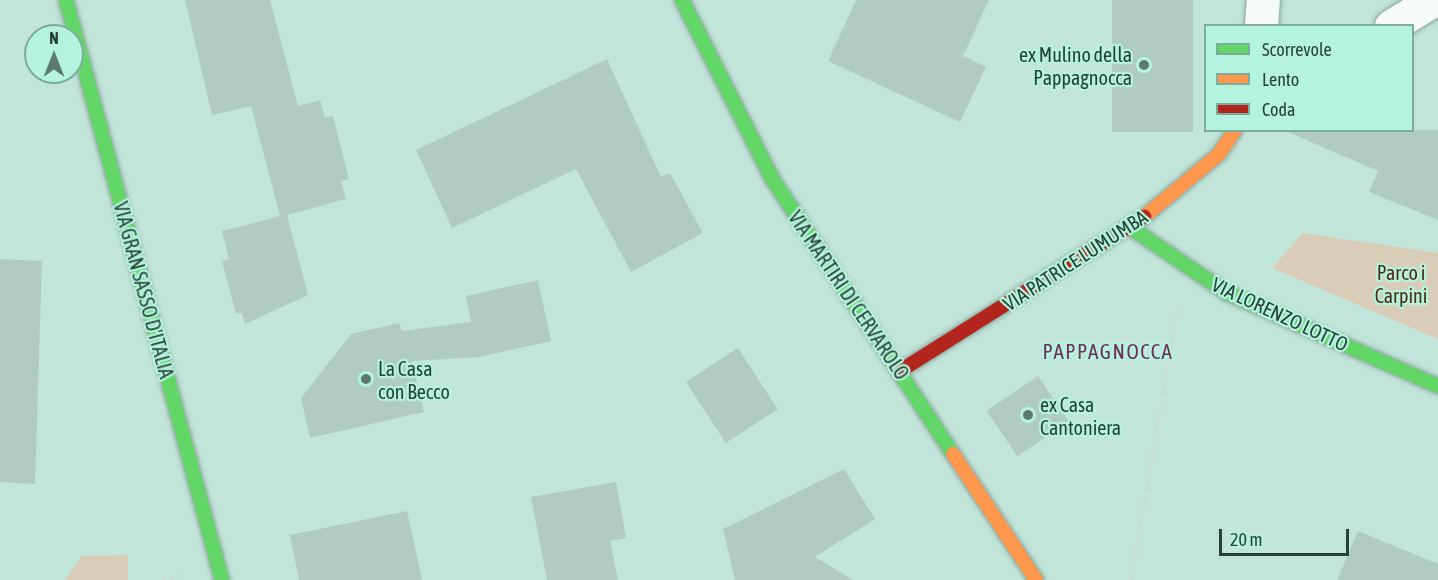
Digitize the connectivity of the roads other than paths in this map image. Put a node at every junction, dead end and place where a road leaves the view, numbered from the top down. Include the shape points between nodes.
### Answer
1 (66, 0) edge
2 (682, 0) edge
3 (1263, 0) edge
4 (1433, 0) edge
5 (1261, 24) edge
6 (1394, 24) edge
7 (1234, 132) edge
8 (1131, 228) junction
9 (900, 371) junction
10 (1438, 386) edge
11 (222, 580) edge
12 (1036, 580) edge

1 - 11 street, VIA GRAN SASSO D'ITALIA
2 - 9 street, VIA MARTIRI DI CERVAROLO via 773,180
3 - 5 street
4 - 6 street
7 - 8 street, VIA PATRICE LUMUMBA via 1218,154
8 - 9 street, VIA PATRICE LUMUMBA
8 - 10 street, VIA LORENZO LOTTO via 1227,292
9 - 12 street, VIA MARTIRI DI CERVAROLO

